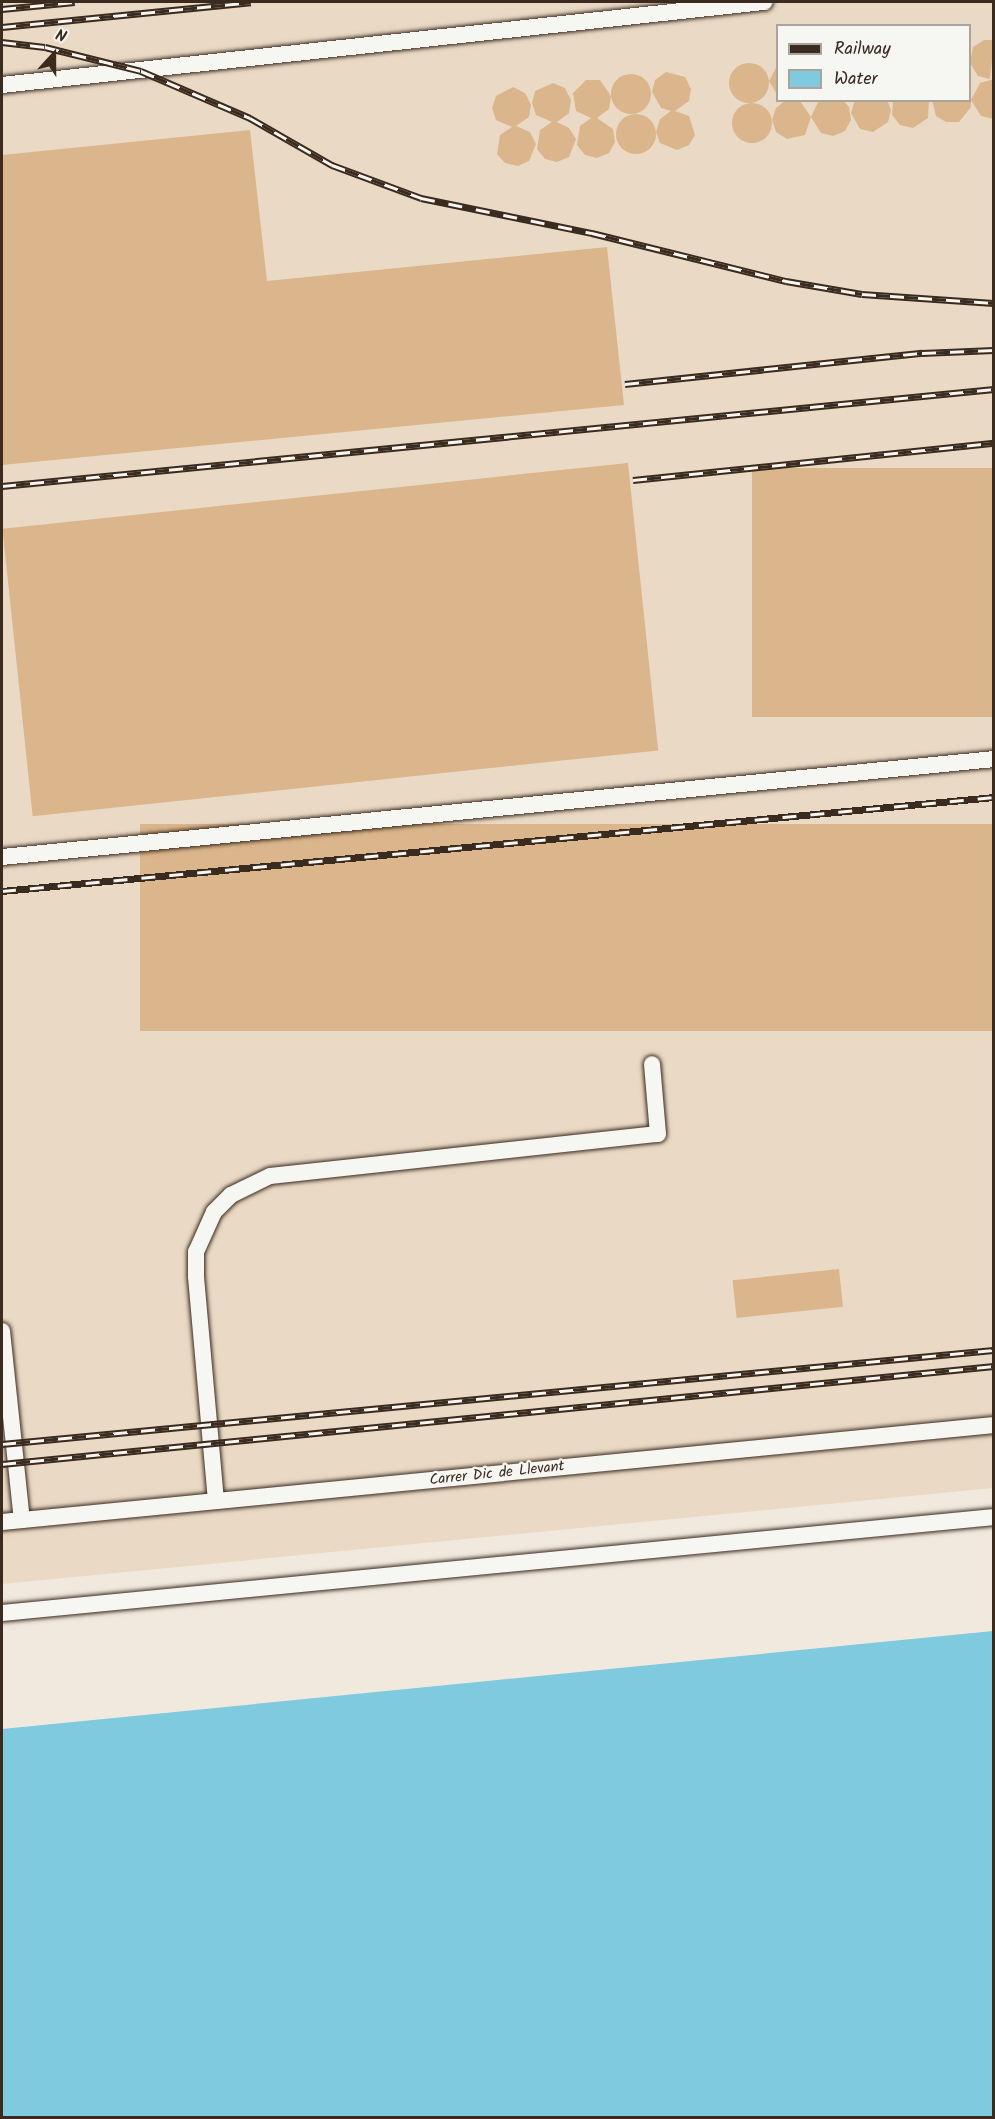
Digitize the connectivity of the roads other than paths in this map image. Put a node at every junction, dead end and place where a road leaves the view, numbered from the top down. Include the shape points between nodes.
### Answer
1 (764, 2) edge
2 (2, 86) edge
3 (993, 759) edge
4 (2, 857) edge
5 (652, 1064) dead end
6 (2, 1331) edge
7 (993, 1425) edge
8 (216, 1501) junction
9 (993, 1517) edge
10 (22, 1520) junction
11 (2, 1522) edge
12 (2, 1613) edge

1 - 2 lane
3 - 4 lane
5 - 8 lane via 658,1134 270,1176 231,1195 214,1212 196,1252 196,1276
6 - 10 lane
7 - 8 lane, Carrer Dic de Llevant
8 - 10 lane, Carrer Dic de Llevant
9 - 12 lane
10 - 11 lane, Carrer Dic de Llevant

